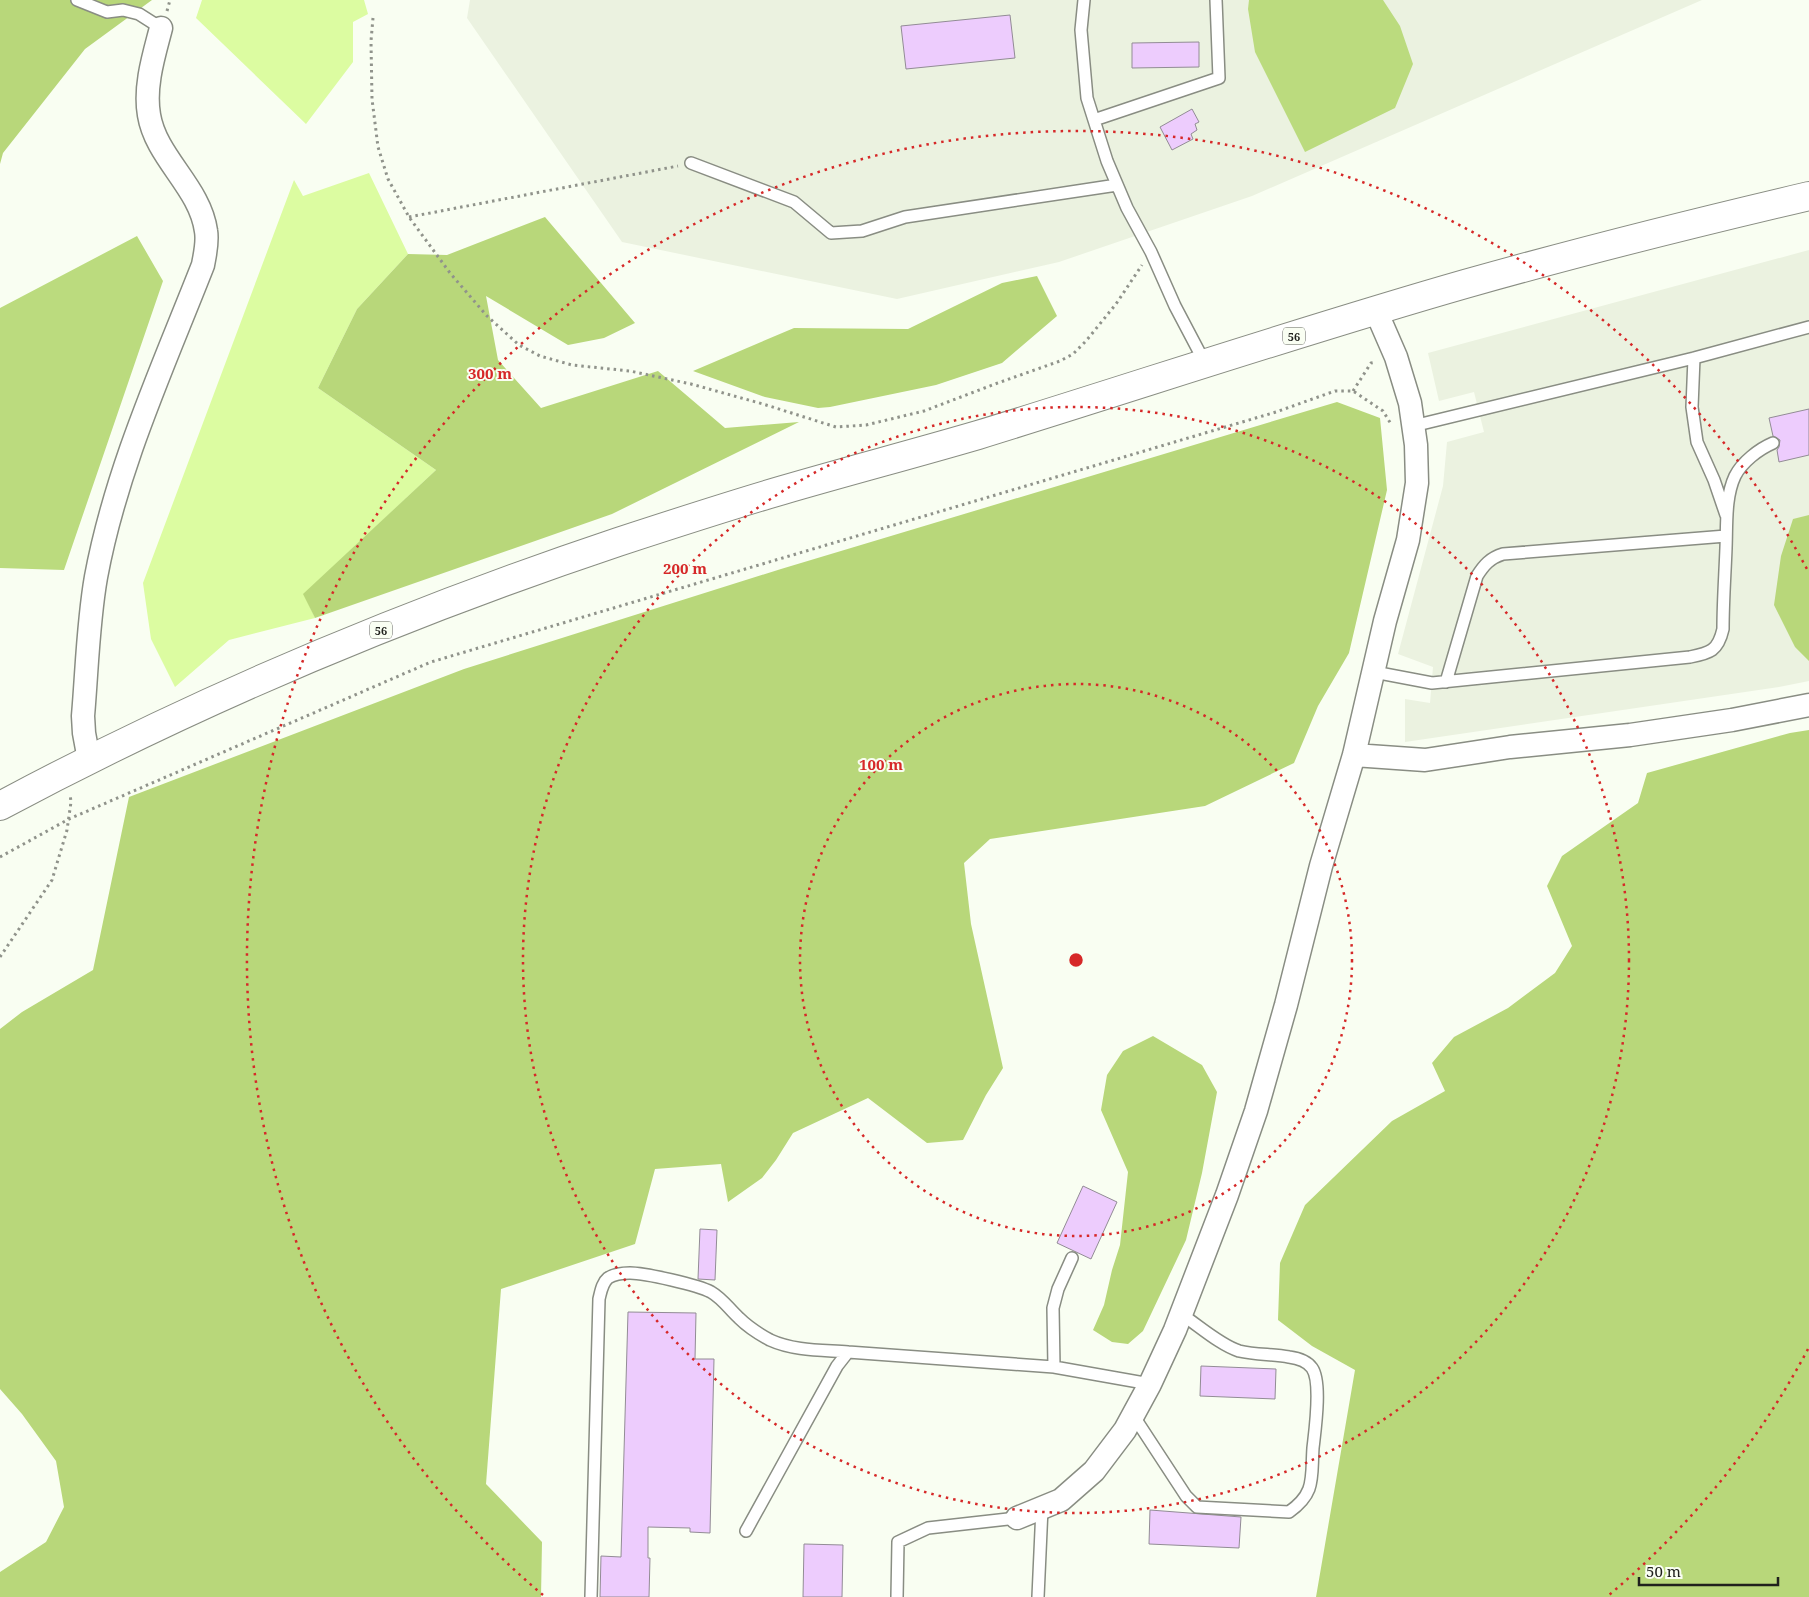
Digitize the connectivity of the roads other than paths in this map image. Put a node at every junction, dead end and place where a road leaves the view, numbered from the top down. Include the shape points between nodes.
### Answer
1 (77, 0) edge
2 (1084, 0) edge
3 (1216, 0) edge
4 (161, 28) joint
5 (1094, 120) junction
6 (690, 163) road end
7 (1117, 185) junction
8 (1809, 196) edge
9 (1376, 311) junction
10 (1809, 328) edge
11 (1694, 358) junction
12 (1205, 363) junction
13 (1403, 429) junction
14 (1772, 443) dead end
15 (1727, 519) junction
16 (1726, 536) junction
17 (1374, 672) junction
18 (1446, 682) junction
19 (1809, 704) edge
20 (1354, 755) junction
21 (77, 765) junction
22 (0, 806) edge
23 (1072, 1258) dead end
24 (1181, 1314) junction
25 (848, 1352) junction
26 (1054, 1367) junction
27 (1150, 1384) junction
28 (1133, 1416) junction
29 (1042, 1508) junction
30 (1018, 1518) joint
31 (746, 1531) dead end
32 (591, 1597) edge
33 (897, 1597) edge
34 (1038, 1597) edge

1 - 4 lane via 107,12 123,10 139,14
2 - 5 lane via 1081,30 1088,98
3 - 5 lane via 1219,78
4 - 21 street via 152,64 149,115 155,134 202,214 206,246 203,265 149,401 107,528 96,578 84,733
5 - 7 lane
6 - 7 lane via 794,202 831,233 862,231 905,217
7 - 12 lane
8 - 9 highway, 56 via 1617,243
9 - 12 highway, 56
9 - 13 street via 1396,356 1410,403
10 - 11 lane
11 - 13 lane
11 - 15 lane via 1692,407 1697,442
12 - 21 highway, 56 via 976,435 782,490 526,575 307,659
13 - 17 street via 1416,445 1416,483 1408,540
14 - 15 lane via 1754,455 1736,474 1730,490
15 - 16 lane
16 - 18 lane via 1503,554 1493,558 1477,576
16 - 18 lane via 1723,629 1721,640 1709,653
17 - 18 lane via 1432,683
17 - 20 street
19 - 20 street via 1732,720 1630,735 1510,747 1425,760
20 - 24 street via 1256,1111
21 - 22 highway, 56
23 - 26 lane via 1053,1308
24 - 27 street
24 - 28 lane via 1238,1350 1289,1357 1312,1367 1316,1375 1317,1396 1310,1489 1300,1504 1289,1512 1197,1507 1186,1496
25 - 26 lane
25 - 31 lane via 837,1366
25 - 32 lane via 792,1347 771,1340 754,1331 710,1292 631,1273 614,1275 606,1280 599,1299
26 - 27 lane
27 - 28 street
28 - 29 street via 1094,1471 1061,1500
29 - 30 street
29 - 34 lane
30 - 33 lane via 928,1528 898,1542

